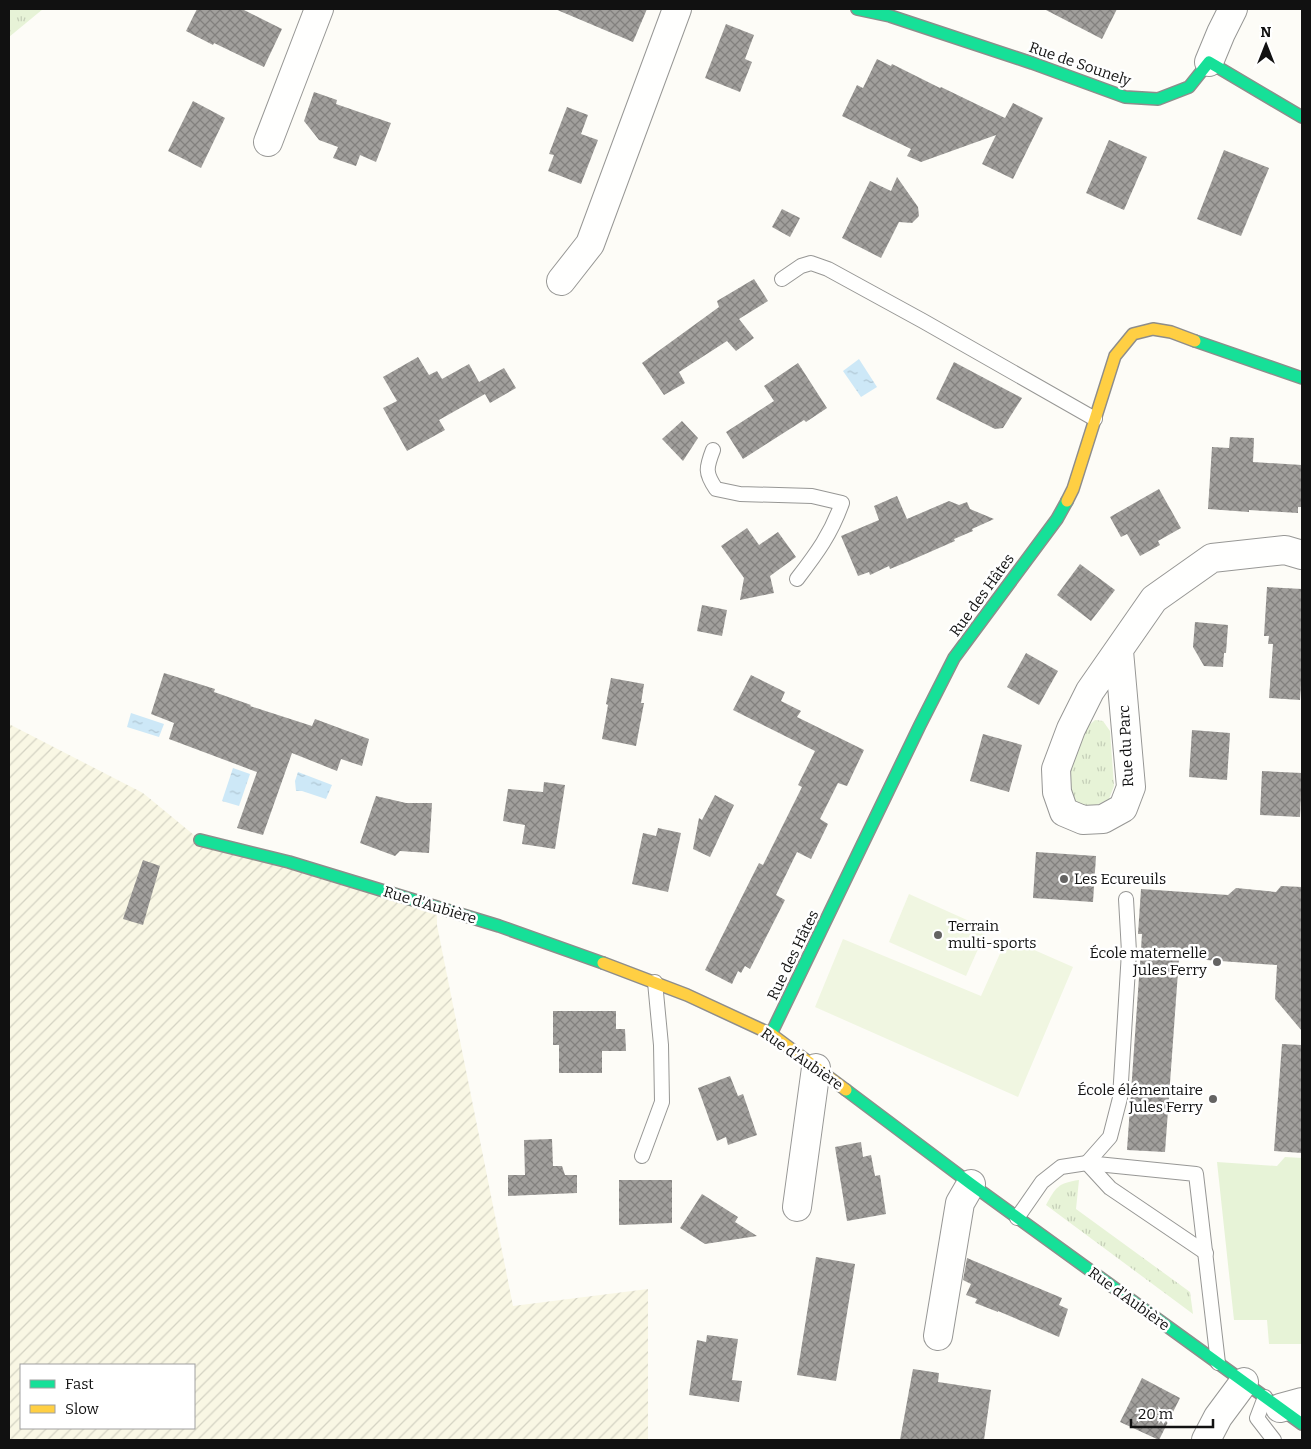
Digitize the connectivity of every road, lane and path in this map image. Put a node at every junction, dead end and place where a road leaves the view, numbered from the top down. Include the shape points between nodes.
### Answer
1 (319, 9) edge
2 (677, 9) edge
3 (857, 9) edge
4 (1233, 9) edge
5 (1209, 62) junction
6 (1302, 117) edge
7 (268, 142) dead end
8 (782, 279) dead end
9 (561, 282) dead end
10 (1302, 378) edge
11 (1095, 419) junction
12 (713, 450) dead end
13 (1302, 554) edge
14 (797, 579) dead end
15 (1119, 650) junction
16 (200, 840) dead end
17 (1126, 899) dead end
18 (655, 982) junction
19 (771, 1034) junction
20 (816, 1068) junction
21 (642, 1156) dead end
22 (1087, 1163) junction
23 (971, 1184) junction
24 (796, 1207) dead end
25 (1017, 1218) junction
26 (1206, 1253) junction
27 (938, 1336) dead end
28 (1218, 1364) junction
29 (1273, 1397) edge
30 (1302, 1424) edge
31 (1206, 1440) edge
32 (1274, 1440) edge

1 - 7 street
2 - 9 street via 590,244
3 - 5 street, Rue de Sounely via 899,19 1125,97 1158,98 1189,87
4 - 5 street
5 - 6 street
8 - 11 lane via 811,263 828,269
10 - 11 street, Rue des Hâtes via 1171,332 1153,329 1133,334 1115,356
11 - 19 street, Rue des Hâtes via 1073,489 1061,511 954,658
12 - 14 lane via 707,464 708,478 716,488 740,494 812,496 842,503 826,540
13 - 15 street, Rue du Parc via 1285,550 1212,558 1154,599
15 - 15 street, Rue du Parc via 1090,691 1056,769 1056,792 1064,812 1083,820 1103,819 1122,808 1131,787
16 - 18 street, Rue d'Aubière via 289,862 490,923
17 - 22 lane via 1128,952 1120,1098 1110,1137
18 - 19 street, Rue d'Aubière
18 - 21 lane via 662,1102
19 - 20 street, Rue d'Aubière
20 - 23 street, Rue d'Aubière
20 - 24 street
22 - 25 lane via 1061,1168 1042,1182
22 - 26 lane via 1110,1188
22 - 26 lane via 1196,1174
23 - 25 street, Rue d'Aubière
23 - 27 street via 960,1204
25 - 28 street, Rue d'Aubière
26 - 28 lane
28 - 29 street, Rue d'Aubière
29 - 30 street, Rue d'Aubière
29 - 31 street via 1218,1417
29 - 32 lane via 1257,1418

